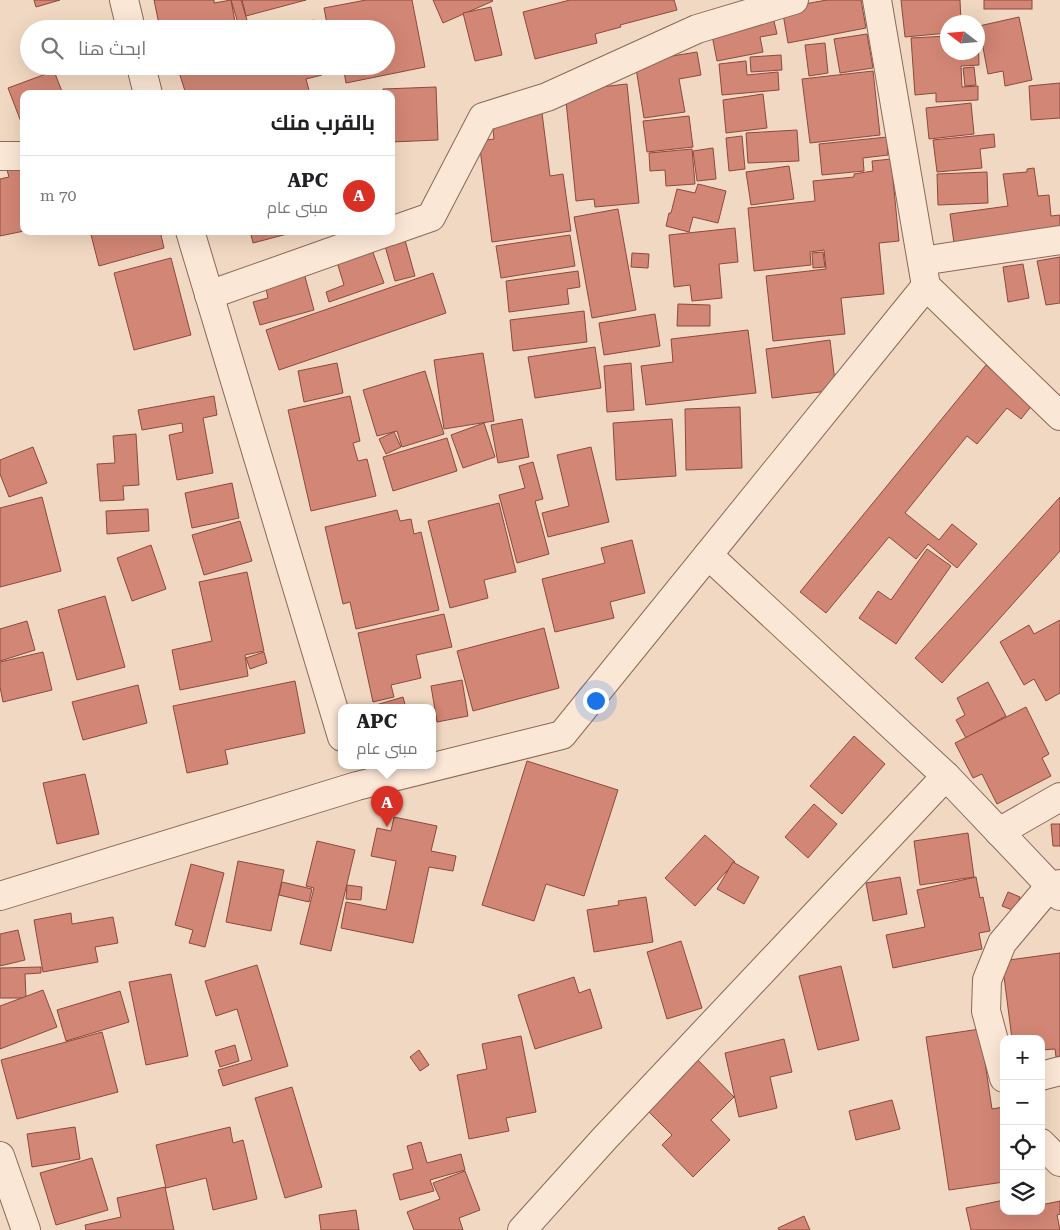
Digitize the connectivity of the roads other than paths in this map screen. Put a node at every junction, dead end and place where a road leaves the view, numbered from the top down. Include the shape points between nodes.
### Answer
1 (124, 0) edge
2 (794, 0) edge
3 (877, 0) edge
4 (129, 20) edge
5 (143, 75) edge
6 (147, 90) edge
7 (0, 156) edge
8 (20, 156) edge
9 (395, 230) edge
10 (191, 235) edge
11 (380, 235) edge
12 (1060, 240) edge
13 (924, 274) junction
14 (209, 295) junction
15 (1060, 416) edge
16 (708, 555) junction
17 (338, 724) edge
18 (436, 760) edge
19 (390, 769) edge
20 (354, 776) edge
21 (946, 776) junction
22 (1060, 797) edge
23 (999, 832) junction
24 (1057, 889) edge
25 (0, 896) edge
26 (1000, 1063) edge
27 (1060, 1071) edge
28 (1045, 1075) edge
29 (1045, 1147) edge
30 (0, 1156) edge
31 (1060, 1162) edge
32 (16, 1227) edge
33 (522, 1230) edge

1 - 4 street
2 - 9 street via 697,28 547,97 483,117 431,217
3 - 13 street
5 - 6 street
7 - 8 street
10 - 14 street
11 - 14 street
12 - 13 street
13 - 15 street
13 - 16 street
14 - 17 street
16 - 18 street via 562,735
16 - 21 street
19 - 20 street
20 - 25 street
21 - 23 street
21 - 33 street
22 - 23 street
23 - 24 street
24 - 26 street via 1002,943 987,980 986,1011
27 - 28 street
29 - 31 street
30 - 32 street

